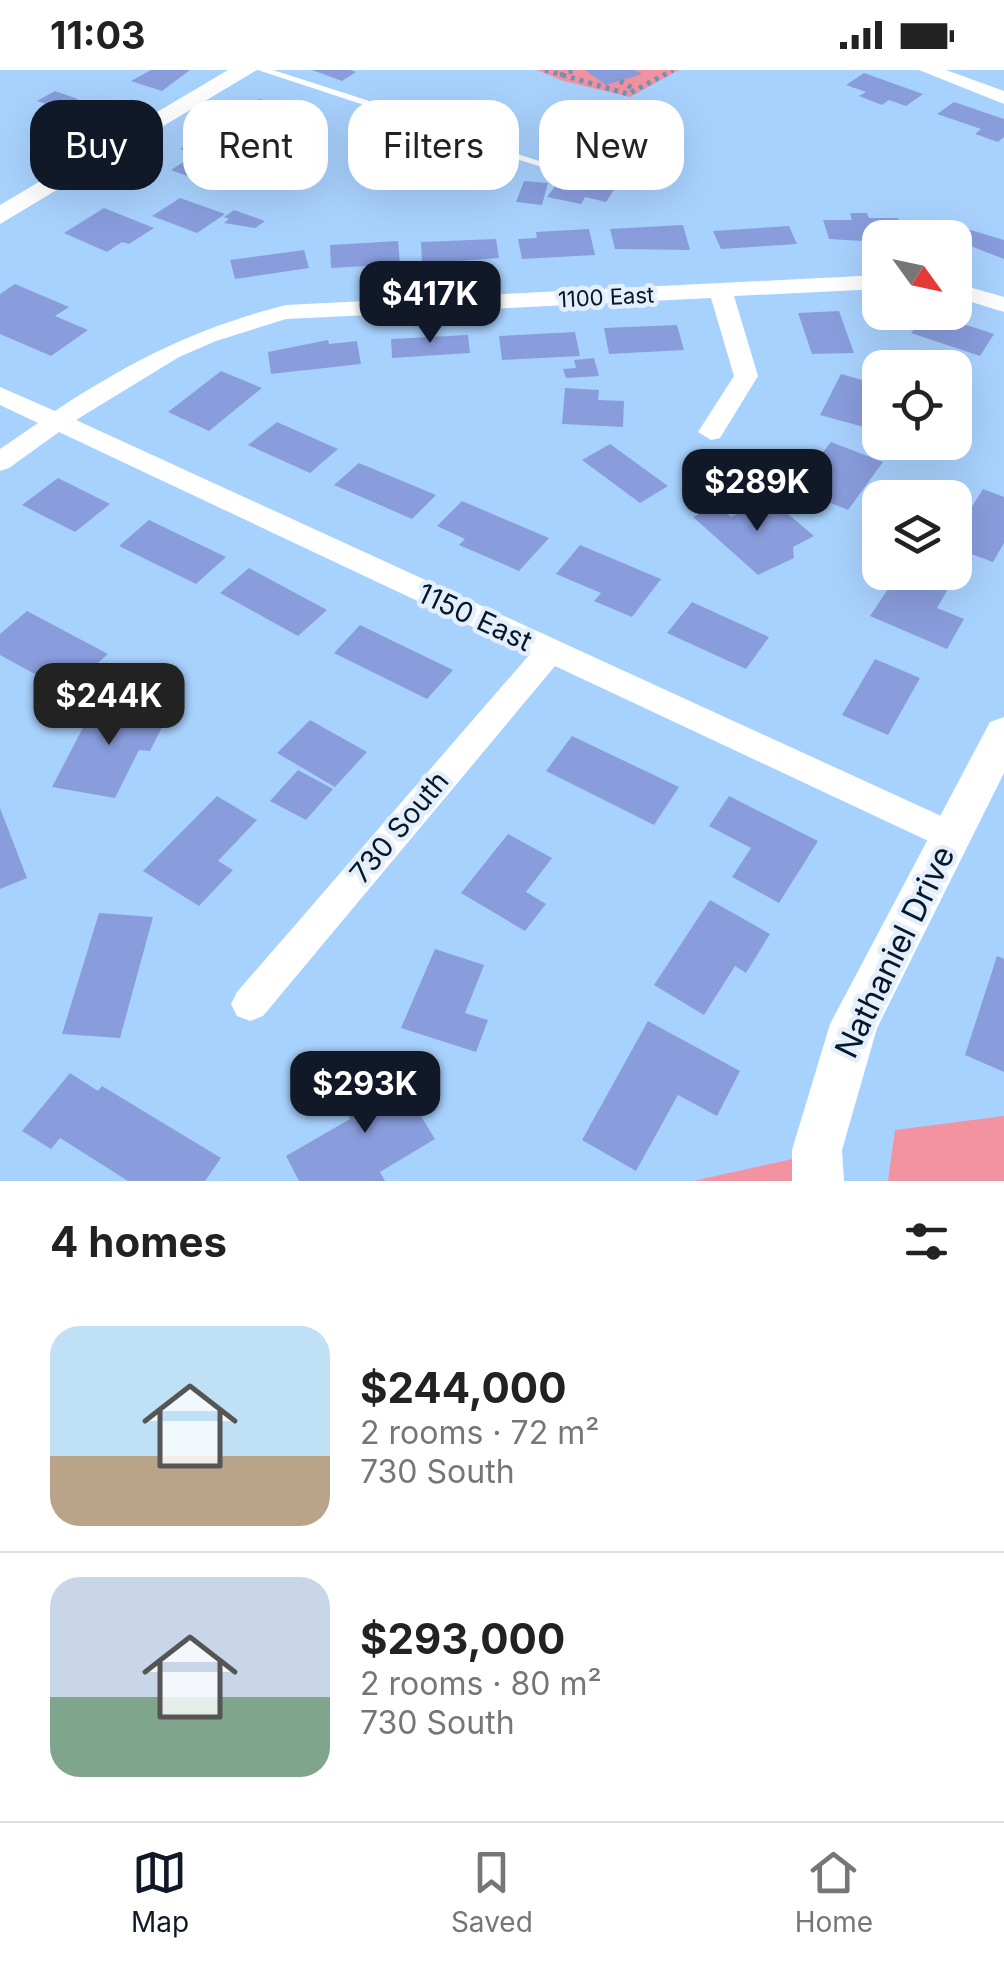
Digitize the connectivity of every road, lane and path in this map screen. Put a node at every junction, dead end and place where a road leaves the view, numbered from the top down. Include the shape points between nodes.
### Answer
1 (246, 70) edge
2 (263, 70) edge
3 (545, 70) edge
4 (575, 70) edge
5 (672, 70) edge
6 (928, 70) edge
7 (559, 76) junction
8 (620, 81) dead end
9 (635, 90) junction
10 (1004, 98) edge
11 (539, 163) edge
12 (0, 216) edge
13 (862, 283) edge
14 (722, 292) junction
15 (972, 295) edge
16 (1004, 305) edge
17 (0, 395) edge
18 (59, 422) junction
19 (711, 432) dead end
20 (0, 462) edge
21 (549, 652) junction
22 (1004, 734) edge
23 (951, 836) junction
24 (250, 1004) dead end
25 (818, 1181) edge

1 - 12 street
2 - 11 lane
3 - 7 path
4 - 7 path
5 - 9 path
6 - 10 street
7 - 9 path via 628,94
8 - 9 path
13 - 14 street, 1100 East
14 - 18 street, 1100 East via 286,312 192,339
14 - 19 street via 746,376
15 - 16 street
17 - 18 street, 1150 East
18 - 20 street, 1100 East
18 - 21 street, 1150 East
21 - 23 street, 1150 East
21 - 24 street, 730 South
22 - 23 street, Nathaniel Drive
23 - 25 street, Nathaniel Drive via 854,1024 817,1150

